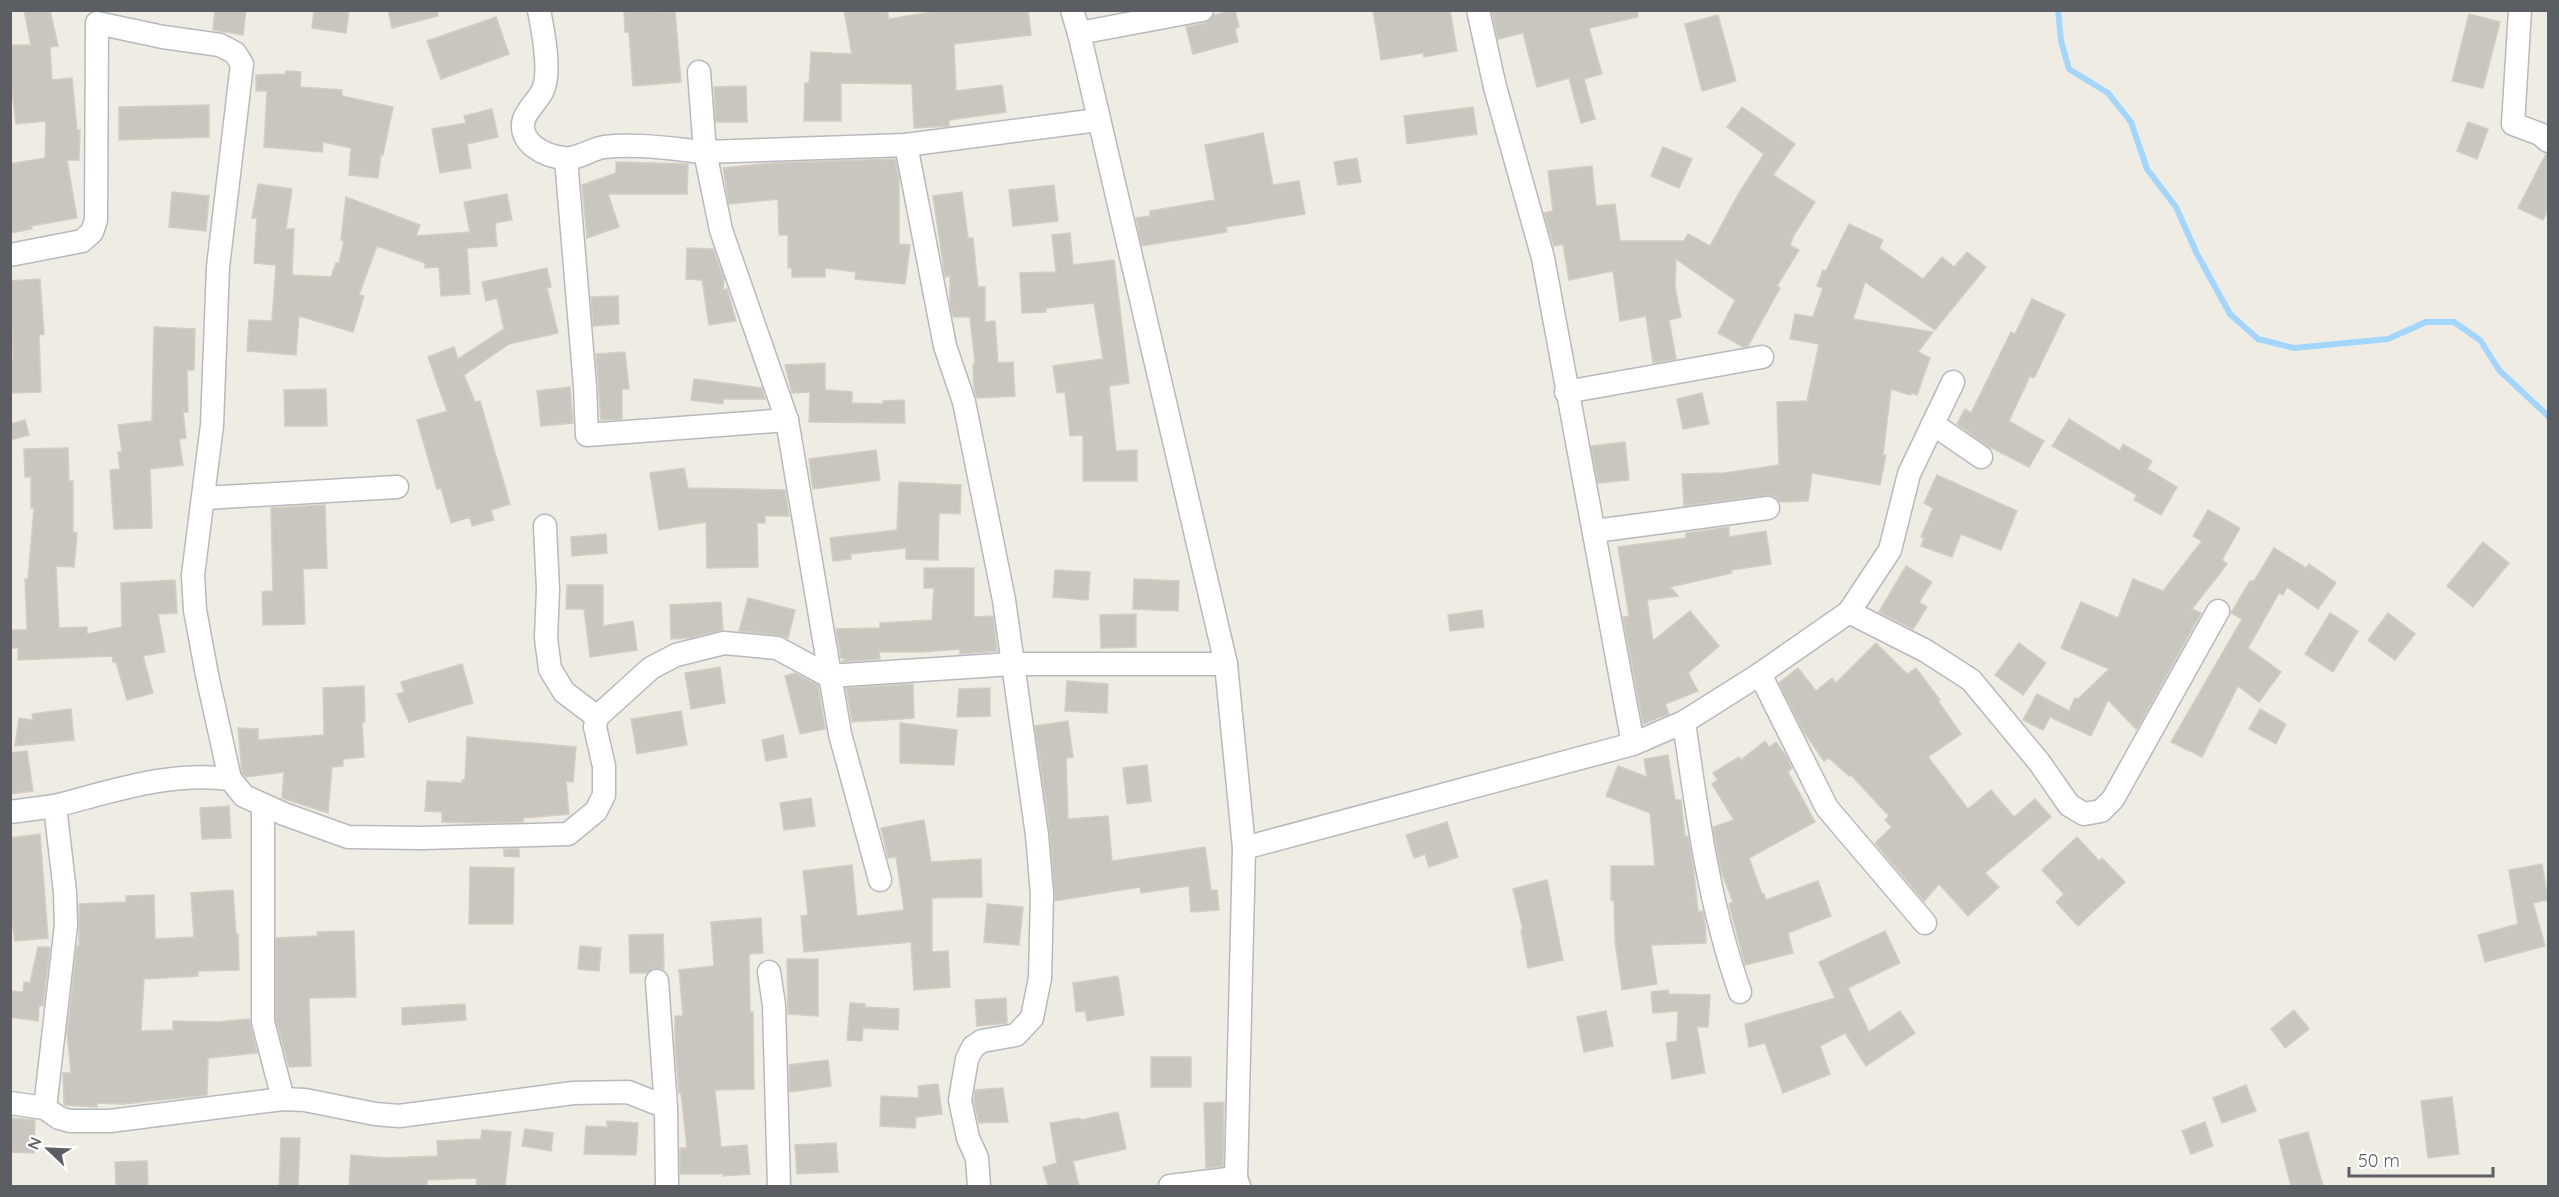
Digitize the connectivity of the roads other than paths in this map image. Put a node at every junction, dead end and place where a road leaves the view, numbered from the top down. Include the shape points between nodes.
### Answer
1 (539, 10) edge
2 (1072, 10) edge
3 (1202, 10) edge
4 (1478, 10) edge
5 (2520, 10) edge
6 (89, 17) edge
7 (1079, 33) junction
8 (699, 72) dead end
9 (1098, 120) junction
10 (2548, 141) edge
11 (906, 145) junction
12 (705, 152) junction
13 (566, 159) junction
14 (10, 255) edge
15 (1762, 357) dead end
16 (1953, 382) dead end
17 (1566, 392) junction
18 (788, 420) junction
19 (1933, 424) junction
20 (1981, 457) dead end
21 (398, 487) dead end
22 (205, 498) junction
23 (1768, 507) dead end
24 (545, 526) dead end
25 (1595, 531) junction
26 (2218, 611) dead end
27 (1849, 612) junction
28 (1012, 663) junction
29 (1226, 664) junction
30 (1760, 674) junction
31 (829, 676) junction
32 (597, 717) junction
33 (1684, 722) junction
34 (1633, 744) junction
35 (230, 779) junction
36 (263, 805) junction
37 (56, 806) junction
38 (10, 812) edge
39 (1244, 848) junction
40 (879, 880) dead end
41 (1924, 923) dead end
42 (769, 972) dead end
43 (657, 981) dead end
44 (1740, 992) dead end
45 (283, 1099) junction
46 (10, 1104) edge
47 (666, 1107) junction
48 (45, 1108) junction
49 (1237, 1183) edge
50 (668, 1186) edge
51 (779, 1186) edge
52 (980, 1186) edge
53 (1170, 1186) edge

1 - 13 street via 546,77 543,91 524,120 524,135 533,148
2 - 7 street
3 - 7 street
4 - 17 street via 1543,258
5 - 10 street via 2513,124
6 - 14 street via 96,220 92,232 82,241
6 - 22 street via 163,37 220,45 235,52 242,64 218,267
7 - 9 street
8 - 12 street
9 - 11 street
9 - 29 street
11 - 12 street
11 - 28 street via 945,346 964,402 1004,600
12 - 13 street via 604,147
12 - 18 street via 721,231
13 - 18 street via 587,435
15 - 17 street
16 - 19 street
17 - 25 street
18 - 31 street
19 - 20 street
19 - 27 street via 1909,474 1890,550
21 - 22 street
22 - 35 street via 193,575 195,610
23 - 25 street
24 - 32 street via 550,669 564,692
25 - 34 street
26 - 27 street via 2113,799 2101,811 2084,814 2069,806 2039,762 1971,680 1926,651
27 - 30 street
28 - 29 street
28 - 31 street
28 - 52 street via 1037,835 1042,894 1040,978 1032,1018 1023,1029 1016,1035 982,1041 973,1047 967,1059 960,1100 977,1158
29 - 39 street
30 - 33 street
30 - 41 street via 1827,808
31 - 32 street via 777,648 724,643 676,655 651,668
31 - 40 street via 840,734
32 - 36 street via 604,795 596,811 568,834 348,837
33 - 34 street
33 - 44 street via 1714,900
34 - 39 street
35 - 36 street via 244,796
35 - 37 street via 167,778
36 - 45 street via 263,1022
37 - 38 street
37 - 48 street via 66,925
39 - 49 street
42 - 51 street via 774,1005
43 - 47 street
45 - 47 street via 399,1116 573,1093 628,1092
45 - 48 street via 110,1121 70,1121
46 - 48 street
47 - 50 street
49 - 53 street

